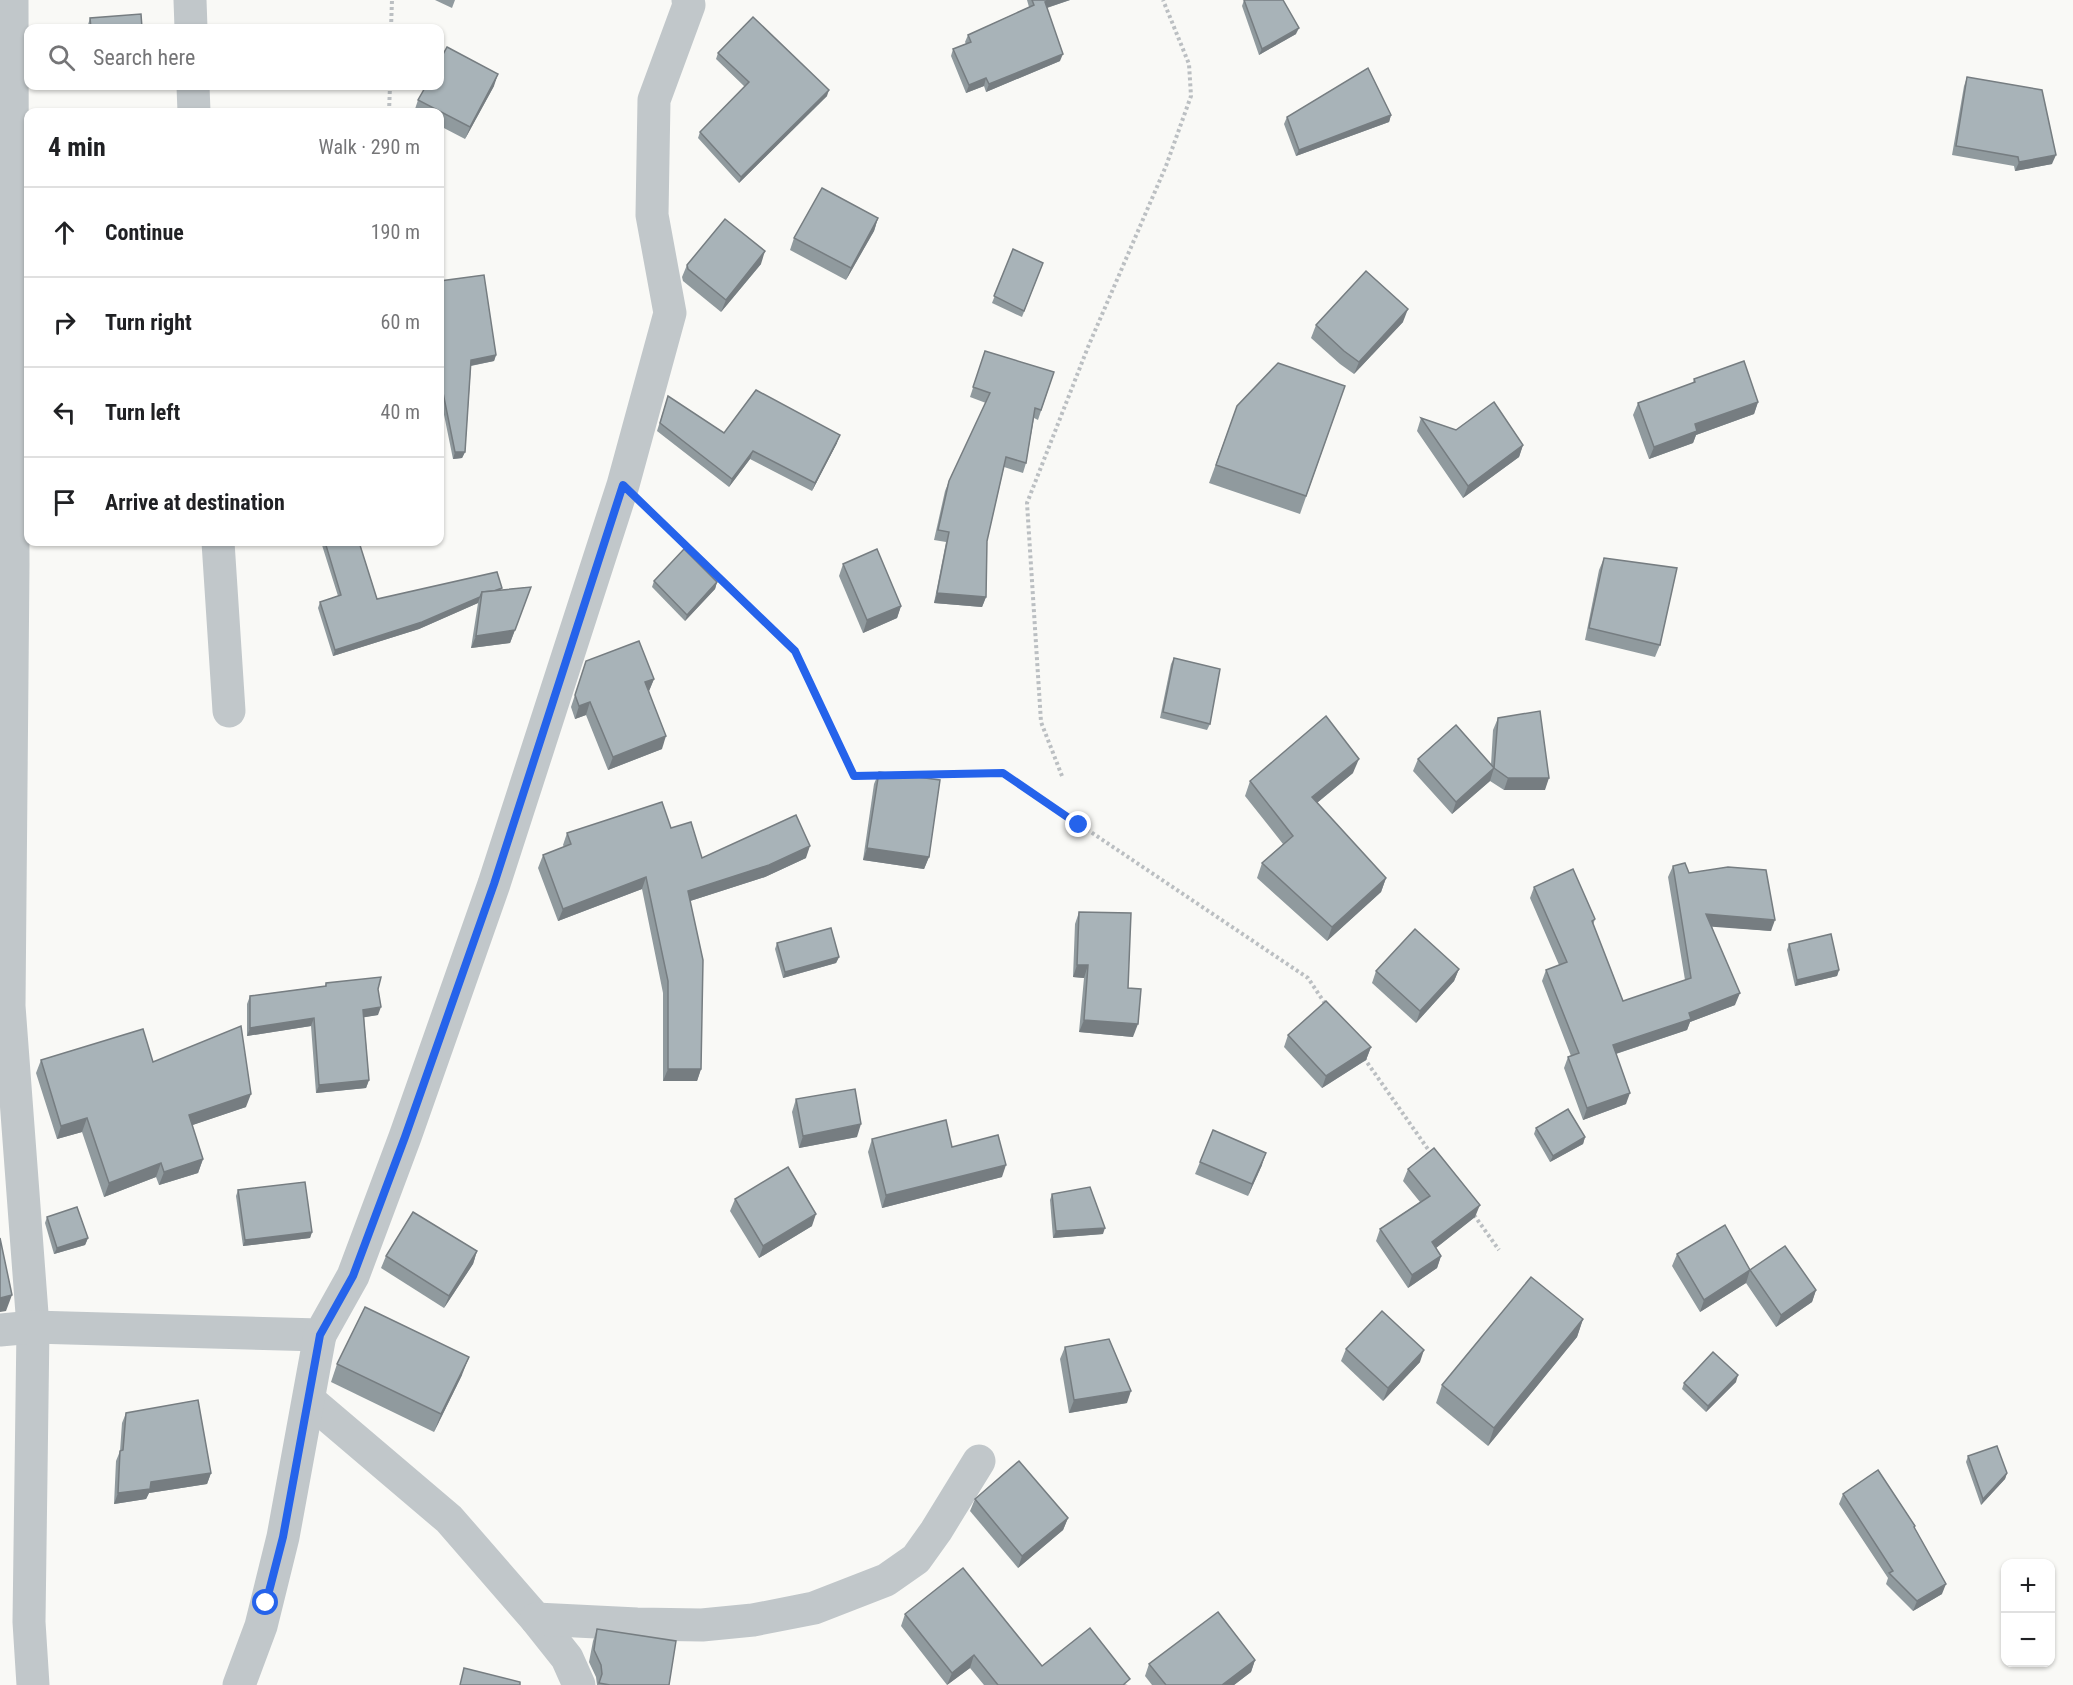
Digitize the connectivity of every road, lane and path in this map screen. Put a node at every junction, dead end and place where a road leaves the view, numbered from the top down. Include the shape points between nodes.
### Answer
1 (12, 0) edge
2 (190, 0) edge
3 (392, 0) edge
4 (1163, 0) edge
5 (693, 2) edge
6 (191, 24) edge
7 (391, 24) edge
8 (193, 90) edge
9 (390, 90) edge
10 (194, 108) edge
11 (389, 108) edge
12 (21, 238) edge
13 (623, 485) junction
14 (218, 546) edge
15 (229, 711) dead end
16 (888, 775) edge
17 (899, 775) edge
18 (1062, 776) dead end
19 (1328, 1007) edge
20 (1362, 1056) edge
21 (1437, 1163) edge
22 (1472, 1212) edge
23 (1499, 1251) dead end
24 (33, 1327) junction
25 (0, 1330) edge
26 (320, 1335) junction
27 (309, 1400) junction
28 (979, 1461) dead end
29 (536, 1619) junction
30 (33, 1685) edge
31 (239, 1685) edge
32 (579, 1685) edge

1 - 12 street
2 - 6 street
3 - 7 path
4 - 18 path via 1189,64 1191,96 1027,503 1041,722
5 - 13 street via 654,100 652,216 670,314
8 - 10 street
9 - 11 path
12 - 24 street via 9,1006
13 - 16 path via 795,651 854,776
13 - 26 street via 494,884 413,1115 353,1276
14 - 15 street
17 - 19 path via 1003,773 1308,978
20 - 21 path
22 - 23 path
24 - 25 street
24 - 26 street
24 - 30 street via 29,1622
26 - 27 street
27 - 29 street via 448,1519
27 - 31 street via 261,1626
28 - 29 street via 916,1559 886,1580 814,1608 753,1620 702,1624
29 - 32 street via 567,1658

